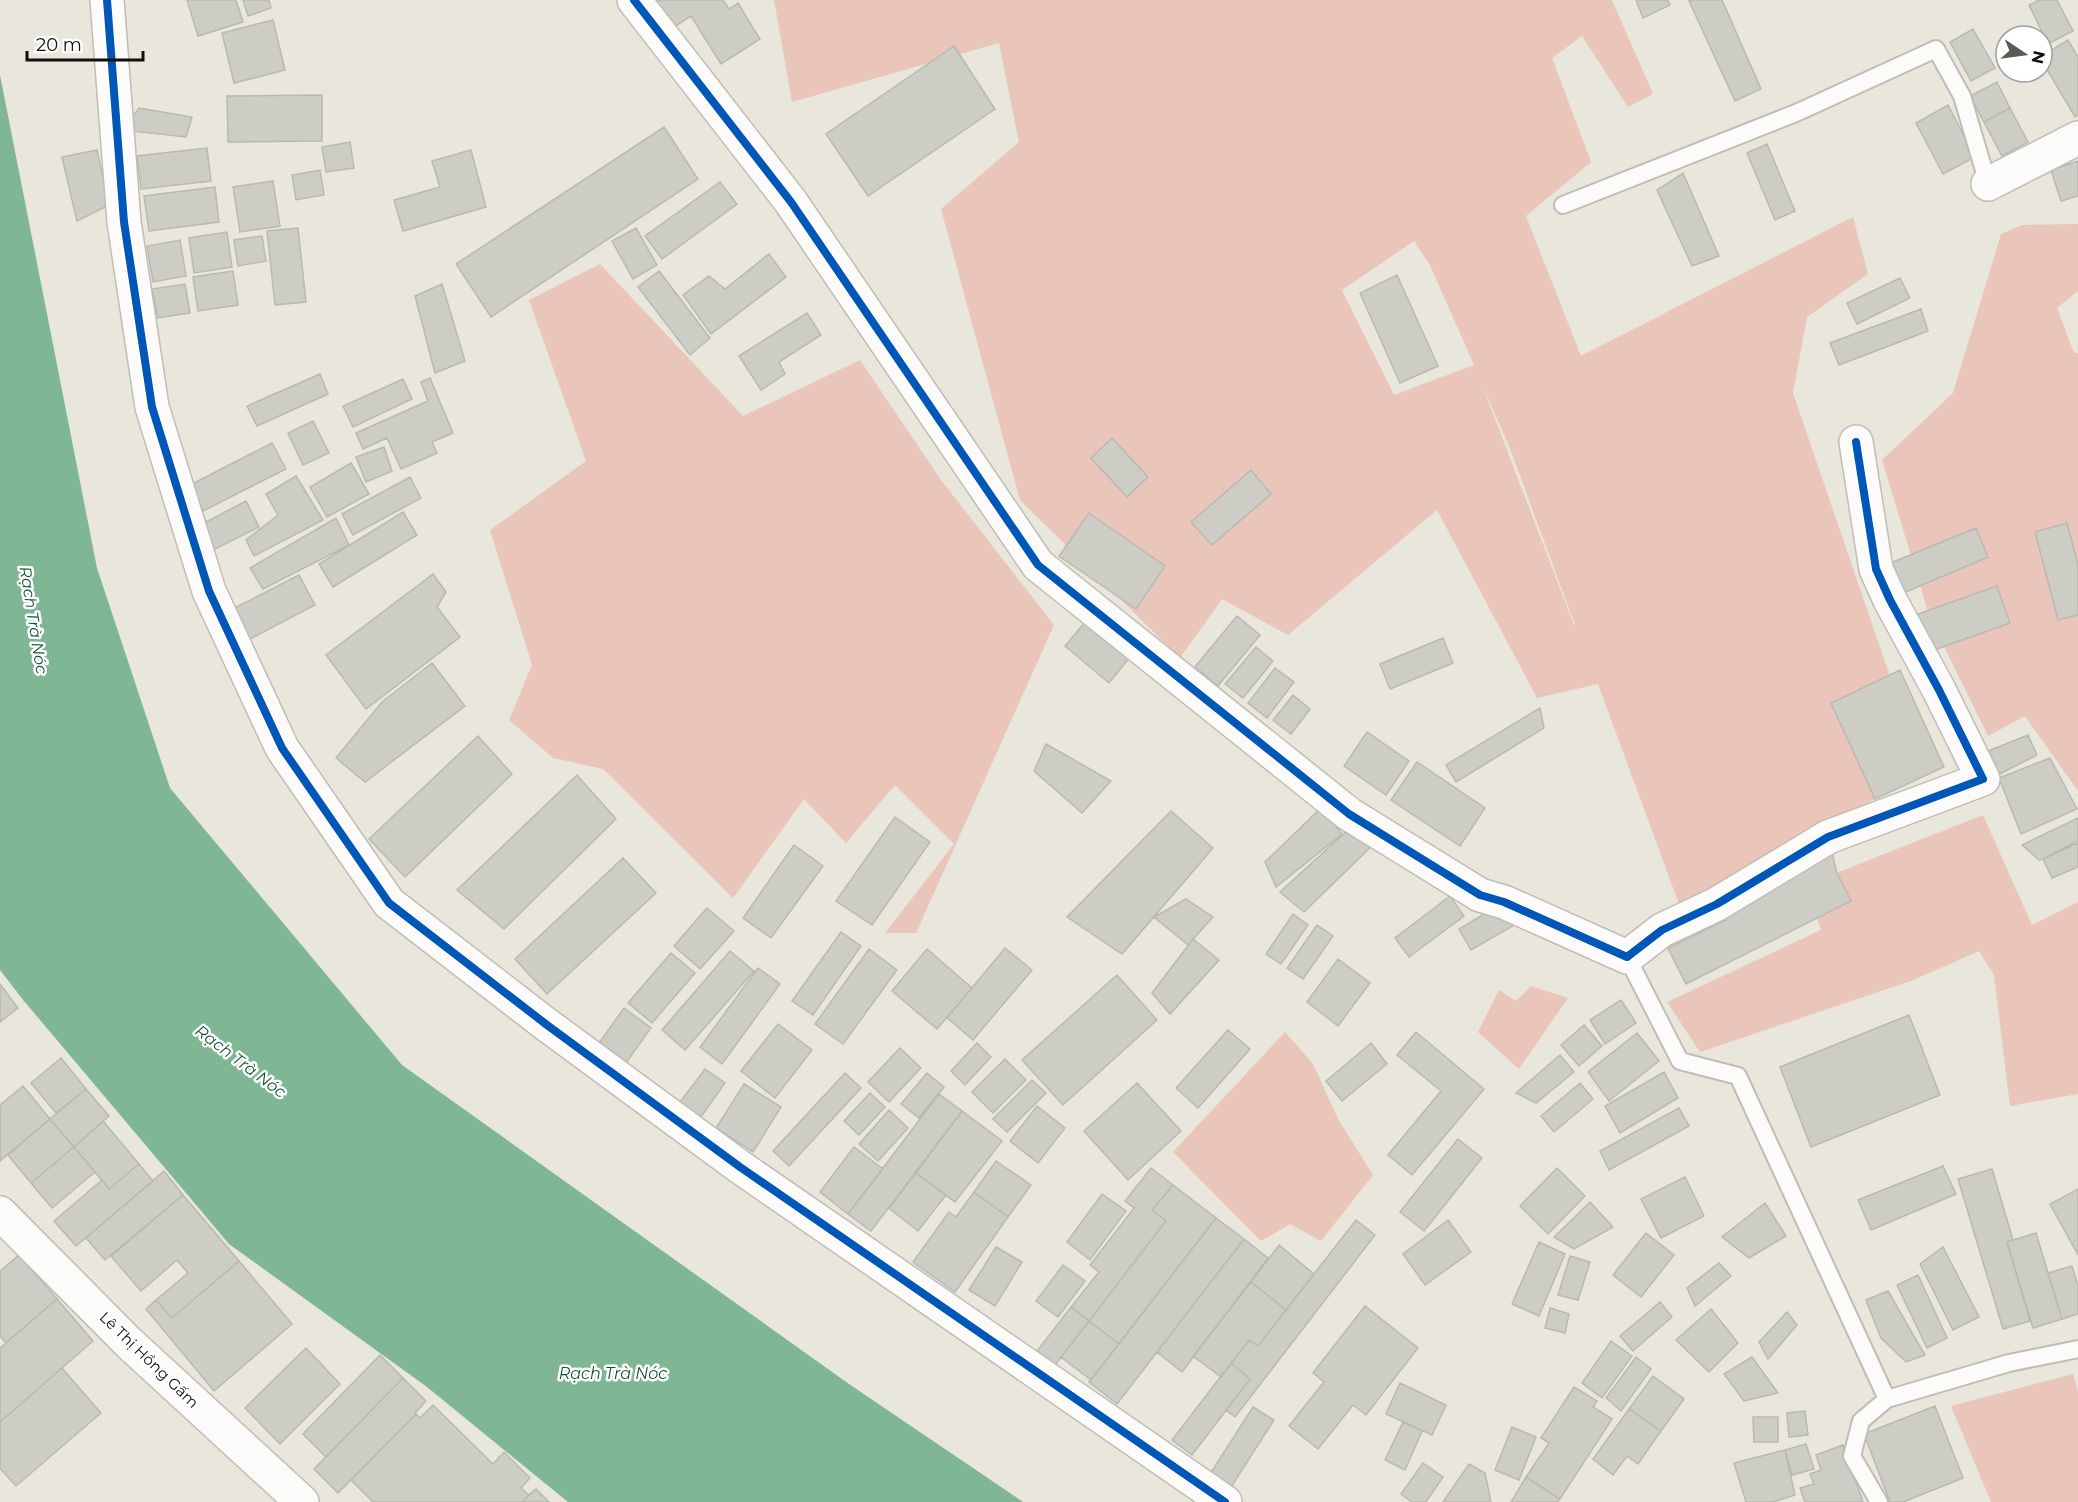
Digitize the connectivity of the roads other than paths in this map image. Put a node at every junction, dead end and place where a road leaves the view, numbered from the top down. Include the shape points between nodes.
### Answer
1 (107, 0) edge
2 (634, 0) edge
3 (2078, 138) edge
4 (1988, 184) joint
5 (1563, 205) dead end
6 (1856, 442) dead end
7 (1627, 957) junction
8 (0, 1214) edge
9 (2078, 1349) edge
10 (1887, 1399) junction
11 (302, 1502) edge
12 (1225, 1502) edge
13 (1879, 1502) edge

1 - 12 street via 124,222 152,406 209,591 282,748 389,903 740,1167
2 - 7 street via 791,202 1038,565 1349,814 1480,895
3 - 4 street
4 - 5 lane via 1962,96 1936,49 1796,113
6 - 7 street via 1876,569 1983,779 1828,837 1717,904 1662,930
7 - 10 lane via 1680,1062 1738,1076
8 - 11 street, Lê Thị Hồng Gấm via 129,1343
9 - 10 lane via 2009,1363
10 - 13 lane via 1861,1421 1852,1456

